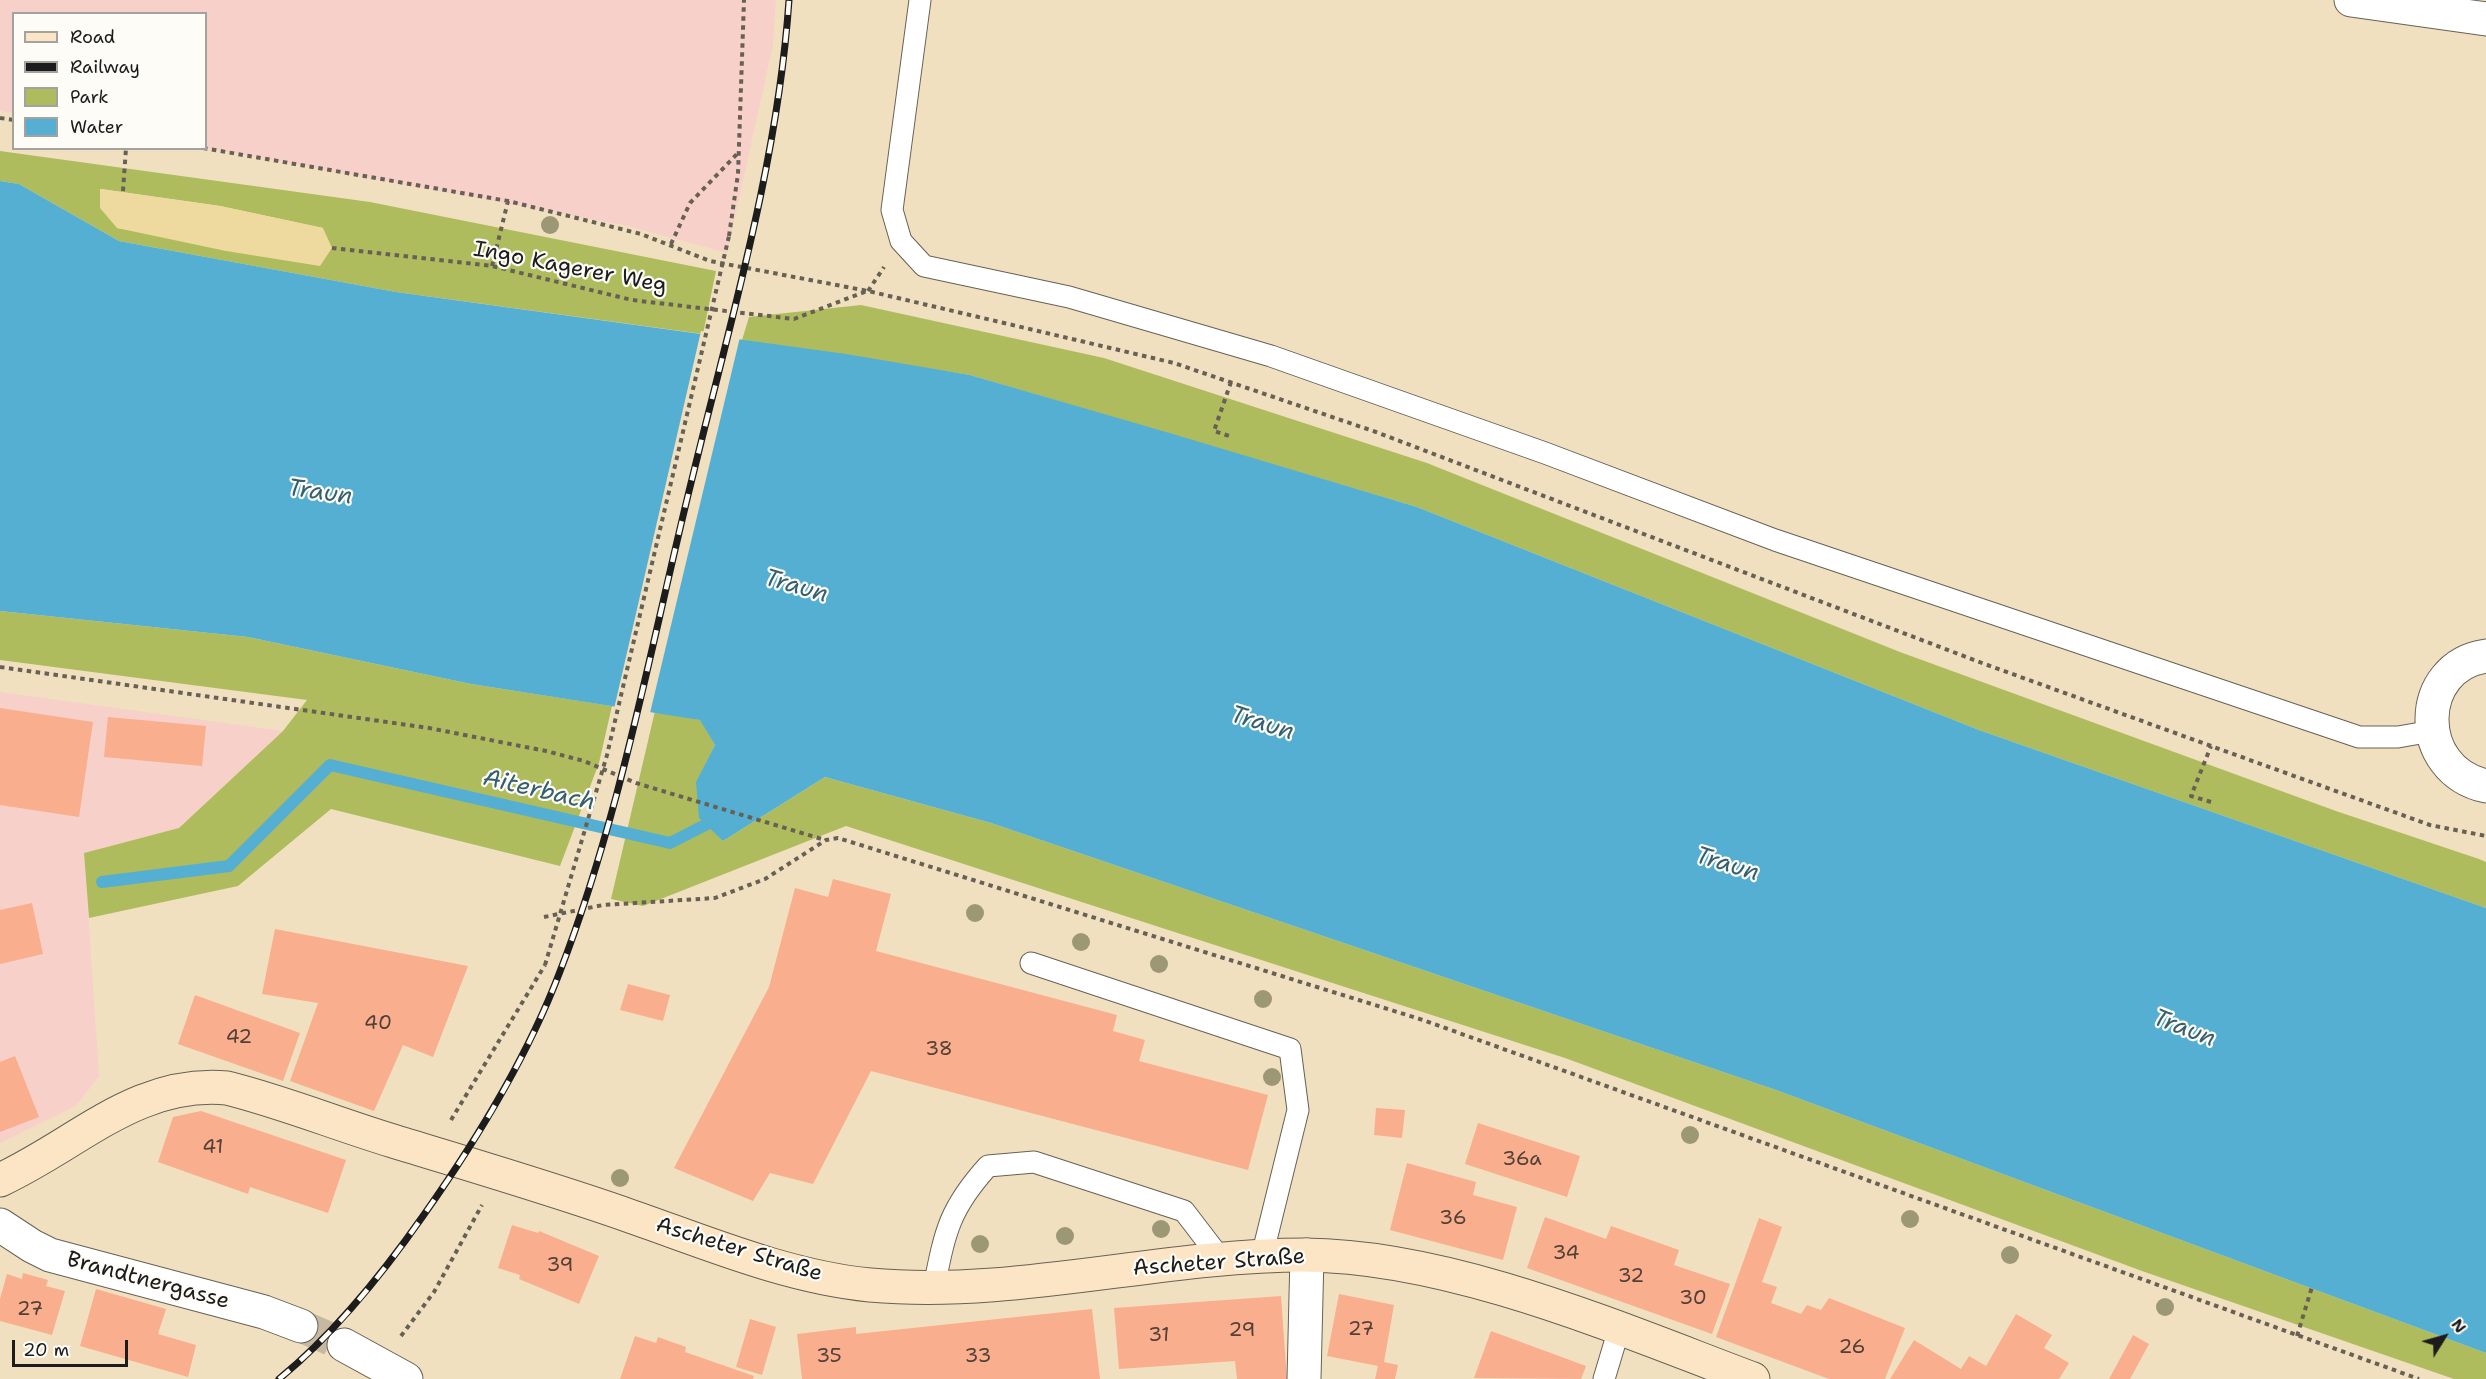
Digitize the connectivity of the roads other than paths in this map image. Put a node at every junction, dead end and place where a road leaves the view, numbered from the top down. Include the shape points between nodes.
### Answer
1 (920, 0) edge
2 (2351, 0) edge
3 (2486, 19) edge
4 (2486, 656) edge
5 (2432, 730) junction
6 (2486, 786) edge
7 (1031, 963) dead end
8 (0, 1180) edge
9 (0, 1225) edge
10 (1307, 1255) junction
11 (1262, 1257) junction
12 (1220, 1258) junction
13 (934, 1287) junction
14 (300, 1326) tunnel mouth
15 (1619, 1329) junction
16 (344, 1345) tunnel mouth
17 (393, 1372) edge
18 (1304, 1379) edge
19 (1604, 1379) edge
20 (1753, 1379) edge

1 - 5 lane via 892,210 901,242 924,266 1070,297 1271,356 1545,453 1774,540 2359,737 2398,737
2 - 3 street
4 - 5 street via 2456,668 2441,686 2433,707
5 - 6 street via 2438,752 2453,771 2472,783
7 - 11 lane via 1290,1049 1298,1110
8 - 13 main road, Ascheter Straße via 153,1096 180,1088 209,1086 243,1092 760,1260 868,1285
9 - 14 street, Brandtnergasse via 50,1255 264,1312
10 - 11 main road, Ascheter Straße
10 - 15 main road, Ascheter Straße via 1438,1272
10 - 18 street
11 - 12 main road, Ascheter Straße
12 - 13 main road, Ascheter Straße via 1009,1283
12 - 13 lane via 1184,1211 1034,1162 988,1166 964,1193 945,1231
15 - 19 lane
15 - 20 main road, Ascheter Straße
16 - 17 street

